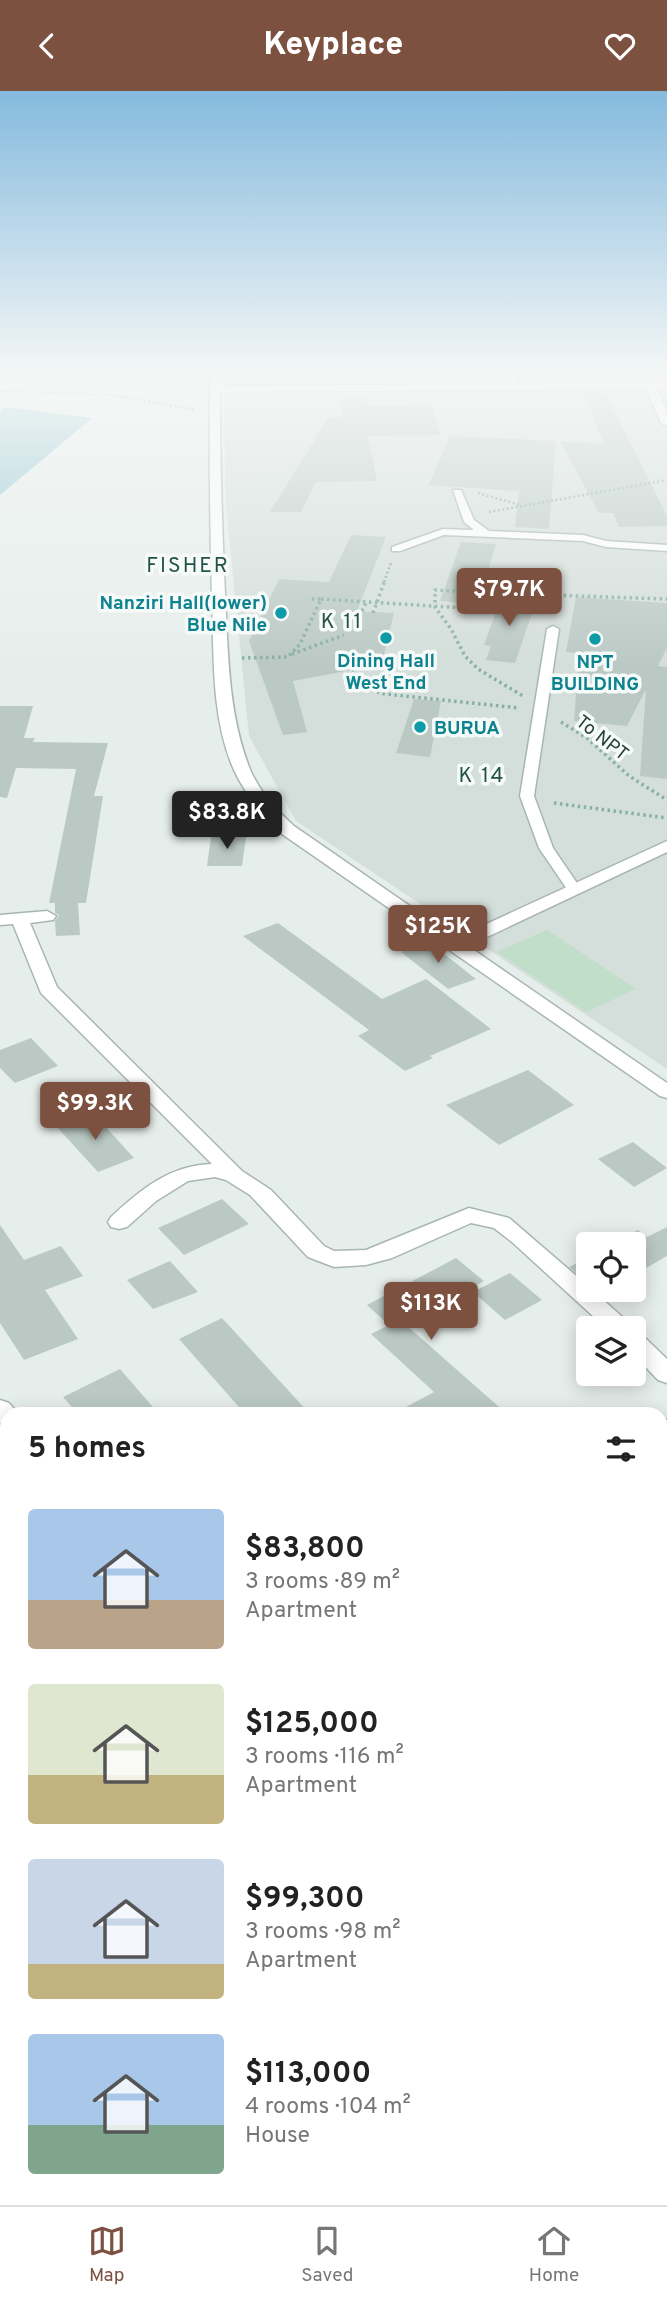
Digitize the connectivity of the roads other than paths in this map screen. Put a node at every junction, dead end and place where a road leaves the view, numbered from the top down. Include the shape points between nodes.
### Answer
1 (215, 469) edge
2 (457, 492) dead end
3 (486, 534) junction
4 (667, 548) edge
5 (396, 549) road end
6 (553, 629) dead end
7 (667, 846) edge
8 (574, 889) junction
9 (47, 916) dead end
10 (10, 919) edge
11 (456, 945) junction
12 (667, 1092) edge
13 (235, 1175) junction
14 (119, 1222) dead end
15 (607, 1316) edge
16 (646, 1353) edge
17 (667, 1374) edge

1 - 11 street via 220,657 229,723 242,769 268,811 288,830
2 - 3 lane via 469,522
3 - 4 lane
3 - 5 lane via 443,532
6 - 8 lane via 533,708 527,796 546,848
7 - 8 street
8 - 11 street
9 - 10 street
10 - 13 street via 48,989
11 - 12 street
13 - 14 street via 207,1168 190,1172 153,1192
13 - 15 street via 254,1187 316,1253 332,1259 368,1257 468,1215 501,1223
16 - 17 street

